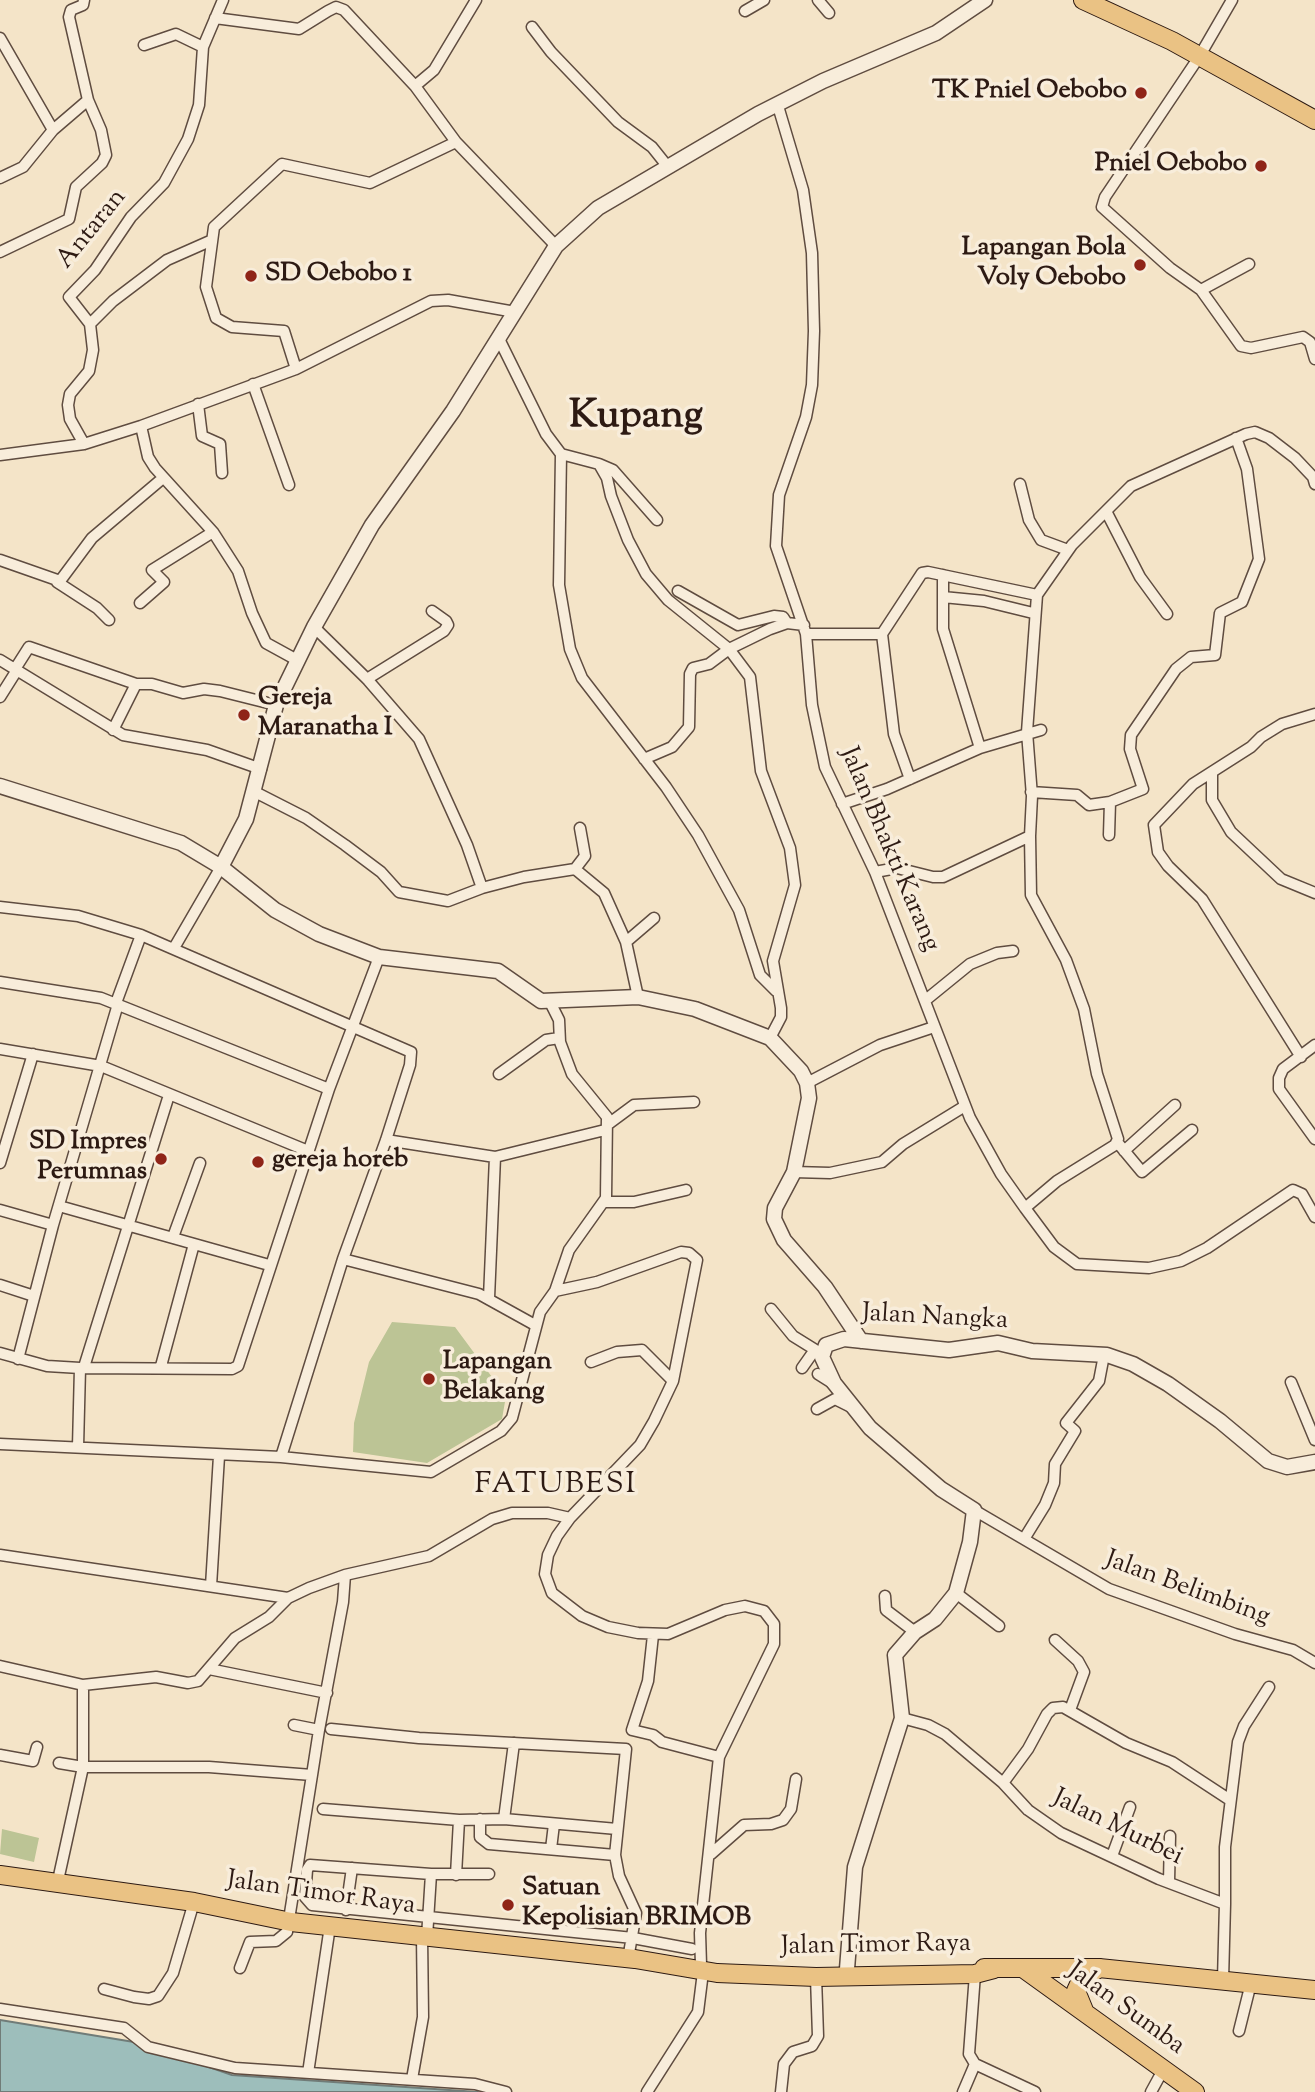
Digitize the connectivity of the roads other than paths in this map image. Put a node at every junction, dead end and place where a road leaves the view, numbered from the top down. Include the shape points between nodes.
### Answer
1 (84, 0) edge
2 (223, 0) edge
3 (476, 0) edge
4 (764, 0) edge
5 (818, 0) edge
6 (985, 0) edge
7 (1083, 0) edge
8 (1232, 0) edge
9 (745, 11) dead end
10 (829, 13) dead end
11 (215, 19) junction
12 (532, 27) dead end
13 (0, 38) edge
14 (144, 45) dead end
15 (203, 47) junction
16 (1199, 57) junction
17 (415, 86) junction
18 (88, 100) junction
19 (778, 106) junction
20 (1315, 120) edge
21 (53, 130) junction
22 (456, 142) junction
23 (668, 167) junction
24 (0, 178) edge
25 (210, 241) junction
26 (556, 246) junction
27 (0, 252) edge
28 (1249, 264) dead end
29 (1201, 290) junction
30 (515, 312) junction
31 (90, 324) junction
32 (499, 339) junction
33 (1315, 359) edge
34 (296, 369) junction
35 (253, 384) junction
36 (198, 404) junction
37 (141, 426) junction
38 (1236, 438) junction
39 (84, 444) junction
40 (561, 454) junction
41 (0, 456) edge
42 (599, 464) junction
43 (222, 473) dead end
44 (163, 478) junction
45 (1314, 479) edge
46 (1020, 484) dead end
47 (289, 485) dead end
48 (1107, 513) junction
49 (657, 520) dead end
50 (213, 532) junction
51 (1068, 550) junction
52 (0, 560) edge
53 (943, 575) junction
54 (57, 582) junction
55 (678, 591) dead end
56 (1037, 595) junction
57 (943, 597) junction
58 (140, 603) dead end
59 (432, 611) dead end
60 (1033, 613) junction
61 (1167, 614) dead end
62 (109, 620) dead end
63 (787, 623) junction
64 (314, 627) junction
65 (805, 630) junction
66 (883, 634) junction
67 (729, 649) junction
68 (0, 660) edge
69 (297, 660) junction
70 (16, 669) junction
71 (367, 679) junction
72 (136, 684) junction
73 (0, 697) edge
74 (276, 705) junction
75 (1315, 714) edge
76 (113, 730) junction
77 (1041, 730) dead end
78 (1027, 732) junction
79 (980, 748) junction
80 (645, 759) junction
81 (261, 769) junction
82 (1212, 772) junction
83 (910, 779) junction
84 (0, 786) edge
85 (255, 792) junction
86 (1031, 792) junction
87 (1110, 802) junction
88 (842, 804) junction
89 (580, 828) dead end
90 (1109, 835) dead end
91 (1030, 836) junction
92 (221, 867) junction
93 (575, 869) junction
94 (875, 872) junction
95 (482, 888) junction
96 (1315, 893) edge
97 (0, 907) edge
98 (654, 918) dead end
99 (141, 934) junction
100 (626, 942) junction
101 (174, 948) junction
102 (1013, 951) dead end
103 (379, 957) junction
104 (0, 982) edge
105 (776, 991) junction
106 (638, 997) junction
107 (927, 999) junction
108 (550, 1002) junction
109 (117, 1003) junction
110 (353, 1026) junction
111 (934, 1027) junction
112 (559, 1038) junction
113 (770, 1038) junction
114 (1315, 1045) edge
115 (0, 1049) edge
116 (33, 1054) junction
117 (1301, 1057) junction
118 (101, 1066) junction
119 (499, 1074) dead end
120 (807, 1083) junction
121 (329, 1089) junction
122 (169, 1095) junction
123 (694, 1102) dead end
124 (1175, 1105) dead end
125 (965, 1106) junction
126 (606, 1128) junction
127 (1192, 1130) dead end
128 (1315, 1139) edge
129 (386, 1140) junction
130 (1121, 1147) junction
131 (308, 1150) junction
132 (495, 1157) junction
133 (0, 1163) edge
134 (201, 1163) dead end
135 (794, 1172) junction
136 (685, 1190) dead end
137 (604, 1202) junction
138 (59, 1206) junction
139 (1024, 1208) junction
140 (0, 1210) edge
141 (1315, 1217) edge
142 (53, 1225) junction
143 (130, 1226) junction
144 (173, 1237) junction
145 (194, 1244) junction
146 (343, 1259) junction
147 (270, 1265) junction
148 (0, 1285) edge
149 (555, 1291) junction
150 (33, 1296) junction
151 (489, 1298) junction
152 (771, 1309) dead end
153 (535, 1325) junction
154 (861, 1341) junction
155 (0, 1353) edge
156 (818, 1353) junction
157 (1104, 1355) junction
158 (18, 1359) junction
159 (592, 1362) dead end
160 (161, 1366) junction
161 (82, 1367) junction
162 (802, 1368) dead end
163 (818, 1374) dead end
164 (673, 1381) junction
165 (1291, 1382) dead end
166 (837, 1386) junction
167 (852, 1407) junction
168 (817, 1409) dead end
169 (1315, 1440) edge
170 (0, 1444) edge
171 (78, 1447) junction
172 (219, 1456) junction
173 (281, 1457) junction
174 (1315, 1462) edge
175 (974, 1510) junction
176 (570, 1518) junction
177 (1024, 1539) junction
178 (0, 1555) edge
179 (345, 1575) junction
180 (211, 1586) junction
181 (956, 1593) junction
182 (886, 1596) dead end
183 (288, 1598) junction
184 (999, 1626) dead end
185 (915, 1632) junction
186 (653, 1635) junction
187 (1055, 1640) dead end
188 (1315, 1663) edge
189 (0, 1666) edge
190 (209, 1669) junction
191 (83, 1685) junction
192 (1269, 1686) dead end
193 (327, 1693) junction
194 (1070, 1710) junction
195 (902, 1718) junction
196 (294, 1725) dead end
197 (331, 1729) dead end
198 (319, 1730) junction
199 (514, 1743) junction
200 (37, 1746) dead end
201 (0, 1755) edge
202 (719, 1757) junction
203 (59, 1763) dead end
204 (83, 1767) junction
205 (312, 1774) junction
206 (796, 1779) dead end
207 (1003, 1783) junction
208 (1230, 1800) junction
209 (1130, 1807) dead end
210 (323, 1809) dead end
211 (480, 1819) junction
212 (504, 1819) junction
213 (459, 1820) junction
214 (554, 1824) junction
215 (617, 1829) junction
216 (1170, 1836) dead end
217 (551, 1849) junction
218 (711, 1854) junction
219 (615, 1855) junction
220 (1112, 1856) junction
221 (352, 1868) junction
222 (431, 1874) junction
223 (489, 1874) dead end
224 (0, 1875) edge
225 (456, 1875) junction
226 (1169, 1882) junction
227 (57, 1885) junction
228 (194, 1902) junction
229 (1225, 1903) junction
230 (346, 1910) junction
231 (428, 1918) junction
232 (291, 1922) junction
233 (330, 1926) junction
234 (425, 1937) junction
235 (633, 1938) junction
236 (632, 1959) junction
237 (699, 1962) junction
238 (240, 1968) dead end
239 (1099, 1968) junction
240 (847, 1969) junction
241 (994, 1969) junction
242 (1024, 1969) junction
243 (975, 1974) junction
244 (816, 1977) junction
245 (1223, 1980) junction
246 (1251, 1983) junction
247 (104, 1990) dead end
248 (1315, 1990) edge
249 (0, 2009) edge
250 (1087, 2016) junction
251 (1238, 2031) dead end
252 (975, 2064) junction
253 (1163, 2070) junction
254 (308, 2073) junction
255 (412, 2079) junction
256 (506, 2092) edge
257 (647, 2092) edge
258 (782, 2092) edge
259 (963, 2092) edge
260 (1035, 2092) edge
261 (1151, 2092) edge
262 (1195, 2092) edge

1 - 18 street via 69,17
2 - 11 street, Antaran
3 - 17 street via 434,70
4 - 9 street
5 - 10 street
6 - 19 street via 936,33 823,81
7 - 16 main road
8 - 16 street
11 - 15 street, Antaran
11 - 17 street via 299,29 336,7 350,15
12 - 23 street via 618,122 652,147
13 - 21 street
14 - 15 street via 176,34
15 - 31 street, Antaran via 199,105 176,163 69,297
16 - 20 main road
16 - 29 street via 1102,207
17 - 22 street
18 - 21 street
18 - 27 street via 101,130 106,155 102,163 76,187 69,219
19 - 23 street
19 - 65 street, Jalan Bhakti Karang via 803,190 812,253 812,385 779,495 775,533 779,558
21 - 24 street via 23,167
22 - 25 street via 370,183 282,164 222,218
22 - 26 street
23 - 26 street via 585,216
25 - 31 street via 167,260
25 - 34 street via 206,287 216,318 232,327 284,331
26 - 30 street
28 - 29 street
29 - 33 street via 1241,346 1303,337 1310,342
30 - 32 street
30 - 34 street via 431,301
31 - 39 street via 93,351 89,371 70,394 68,405
32 - 40 street via 546,434
32 - 64 street via 372,525
34 - 35 street
35 - 36 street
35 - 47 street
36 - 37 street
36 - 43 street via 202,436 220,444
37 - 39 street
37 - 44 street via 148,457
38 - 45 street via 1261,433
38 - 48 street via 1142,478
38 - 87 street via 1256,520 1259,559 1253,579 1240,605 1220,613 1215,655 1191,657 1176,668 1131,735 1130,749 1143,789
39 - 41 street
40 - 42 street
40 - 80 street via 557,564 570,649 593,696
42 - 49 street via 613,470
42 - 67 street via 646,574 668,600
44 - 50 street
44 - 54 street via 100,530
46 - 51 street via 1029,520 1041,540
48 - 51 street
48 - 61 street via 1140,577
50 - 58 street via 152,570 164,582
50 - 69 street via 237,571 266,643
51 - 56 street
52 - 54 street
53 - 56 street
53 - 57 street
53 - 66 street via 922,573
54 - 62 street
55 - 63 street via 738,625 774,616
56 - 60 street
57 - 60 street
57 - 79 street via 943,629
59 - 71 street via 446,621 444,631
60 - 78 street
63 - 65 street
63 - 67 street
64 - 69 street
64 - 71 street
65 - 66 street
65 - 88 street, Jalan Bhakti Karang via 819,745
66 - 83 street via 894,734
67 - 80 street via 691,670 691,713 685,734 672,747
67 - 105 street via 753,688 761,771 778,808 793,866 795,885 773,961
68 - 70 street
69 - 74 street
70 - 72 street via 29,647
70 - 73 street
70 - 76 street
71 - 95 street via 419,739
72 - 74 street via 183,694 212,690
72 - 76 street
74 - 81 street
75 - 82 street via 1282,724
76 - 81 street via 207,750
77 - 78 street
78 - 79 street
78 - 86 street
79 - 83 street
80 - 105 street via 728,887 760,975
81 - 85 street
82 - 96 street via 1212,800 1231,832 1281,879
82 - 117 street via 1193,784 1154,825 1158,852 1202,900
83 - 88 street
84 - 92 street via 153,832
85 - 92 street
85 - 95 street via 345,845 399,892 448,901
86 - 87 street via 1077,795 1089,805
86 - 91 street
87 - 90 street
88 - 94 street, Jalan Bhakti Karang
89 - 93 street via 585,856
91 - 94 street via 943,877 897,867
91 - 130 street via 1031,895 1066,960 1084,1009 1097,1074
92 - 101 street
92 - 103 street via 259,900 288,917
93 - 95 street
93 - 100 street via 604,893
94 - 107 street, Jalan Bhakti Karang
97 - 99 street via 78,916
98 - 100 street
99 - 101 street
99 - 109 street
100 - 106 street
101 - 110 street
102 - 107 street via 970,964
103 - 108 street via 498,971 530,996
103 - 110 street
104 - 109 street via 88,994
105 - 113 street via 780,1017
106 - 108 street
106 - 113 street via 695,1009
107 - 111 street, Jalan Bhakti Karang
108 - 112 street via 559,1020
109 - 118 street
109 - 121 street
110 - 121 street
110 - 129 street via 411,1052
111 - 120 street via 880,1045
111 - 125 street, Jalan Bhakti Karang
112 - 119 street via 546,1040
112 - 126 street via 572,1073 603,1110
113 - 120 street via 793,1060
114 - 117 street
115 - 116 street
116 - 118 street
116 - 133 street
117 - 128 street via 1283,1069 1279,1089
118 - 122 street
118 - 138 street
120 - 135 street
121 - 131 street
122 - 131 street
122 - 143 street
123 - 126 street via 634,1105
124 - 130 street
125 - 135 street via 882,1162 831,1172
125 - 139 street, Jalan Bhakti Karang
126 - 132 street
126 - 137 street
127 - 130 street via 1142,1172
129 - 132 street
129 - 146 street
130 - 139 street via 1056,1181
131 - 147 street
132 - 151 street
134 - 144 street
135 - 154 street via 775,1208 776,1226
136 - 137 street via 634,1202
137 - 149 street via 569,1250
138 - 142 street
138 - 143 street
139 - 141 street, Jalan Bhakti Karang via 1069,1261 1149,1268 1181,1261 1208,1248 1293,1190 1302,1195
140 - 142 street
142 - 150 street
143 - 144 street
143 - 161 street
144 - 145 street
145 - 147 street
145 - 160 street
146 - 151 street
146 - 173 street
147 - 160 street via 238,1366
148 - 150 street
149 - 153 street
149 - 164 street via 597,1282 681,1252 695,1258
150 - 158 street
151 - 153 street
152 - 156 street via 793,1336
153 - 173 street via 508,1425 437,1470
154 - 156 street, Jalan Nangka via 833,1341
154 - 157 street, Jalan Nangka via 949,1350 998,1343 1032,1351
155 - 158 street
156 - 162 street
156 - 166 street
157 - 174 street, Jalan Nangka via 1133,1364 1168,1384 1268,1461 1287,1467
157 - 177 street via 1099,1381 1066,1423 1075,1431 1055,1464 1054,1483 1045,1505
158 - 161 street
159 - 164 street via 617,1352 642,1350
160 - 161 street
161 - 171 street
163 - 166 street
164 - 176 street via 640,1445
165 - 169 street
166 - 167 street
167 - 168 street via 835,1399
167 - 175 street via 908,1463
170 - 171 street
171 - 172 street
172 - 173 street
172 - 180 street
175 - 177 street, Jalan Belimbing
175 - 181 street
176 - 179 street via 512,1513 492,1519 429,1556
176 - 186 street via 548,1555 545,1574 552,1593 583,1616 608,1627
177 - 188 street, Jalan Belimbing via 1109,1589 1293,1650
178 - 180 street
179 - 183 street
179 - 193 street
180 - 183 street
181 - 184 street
181 - 185 street via 935,1619
182 - 185 street via 886,1610
183 - 190 street via 269,1617 234,1638
185 - 195 street via 895,1655
186 - 202 street via 648,1681 632,1730
186 - 202 street via 677,1632 745,1606 754,1606 771,1617 776,1630 774,1644
187 - 194 street via 1084,1672
189 - 191 street
190 - 191 street via 198,1681 188,1683 156,1677
190 - 193 street
191 - 204 street
192 - 208 street via 1238,1742
193 - 198 street
194 - 207 street via 1053,1708 1047,1714
194 - 208 street via 1126,1743 1171,1762
195 - 207 street, Jalan Murbei via 945,1734
195 - 240 street via 855,1867
196 - 198 street
197 - 199 street
198 - 205 street
199 - 212 street
199 - 215 street via 626,1749
200 - 201 street via 33,1761
202 - 218 street
203 - 204 street
204 - 205 street
204 - 227 street
205 - 232 street
206 - 218 street via 792,1809 783,1820 744,1825
207 - 220 street, Jalan Murbei via 1028,1810 1061,1833
208 - 229 street
209 - 220 street
210 - 213 street
211 - 212 street
211 - 213 street
211 - 217 street via 484,1843
212 - 214 street
213 - 225 street
214 - 215 street
214 - 217 street
215 - 219 street
216 - 226 street
217 - 219 street
218 - 237 street
219 - 235 street via 636,1913
220 - 226 street, Jalan Murbei
221 - 222 street
221 - 230 street
221 - 230 street via 310,1866 307,1870 306,1902
222 - 225 street
222 - 231 street
223 - 225 street
224 - 227 main road, Jalan Timor Raya
226 - 229 street, Jalan Murbei
227 - 228 main road, Jalan Timor Raya
228 - 232 main road, Jalan Timor Raya
228 - 247 street via 173,1973 158,1996 142,1998
229 - 245 street
230 - 231 street
231 - 234 street
231 - 235 street
232 - 233 main road, Jalan Timor Raya
232 - 238 street via 284,1937 276,1941 250,1942
233 - 234 main road, Jalan Timor Raya
233 - 254 street
234 - 236 main road, Jalan Timor Raya
234 - 255 street via 423,2017
235 - 236 street
235 - 237 street
236 - 237 main road, Jalan Timor Raya
237 - 240 main road, Jalan Timor Raya
237 - 244 main road, Jalan Timor Raya
237 - 257 street via 698,2012
239 - 242 main road, Jalan Timor Raya
239 - 245 main road, Jalan Timor Raya
239 - 250 main road via 1081,1980 1076,1991
240 - 241 main road, Jalan Timor Raya
241 - 242 main road, Jalan Timor Raya
241 - 243 main road, Jalan Timor Raya
242 - 250 main road, Jalan Sumba
243 - 244 main road, Jalan Timor Raya
243 - 252 street via 969,2054
244 - 258 street via 818,2036 812,2046 793,2052 784,2064
245 - 246 main road, Jalan Timor Raya
246 - 248 main road, Jalan Timor Raya
246 - 251 street
249 - 254 street via 124,2028 148,2047 235,2067
250 - 253 main road, Jalan Sumba
252 - 259 street
252 - 260 street
253 - 261 street
253 - 262 main road, Jalan Sumba
254 - 255 street
255 - 256 street via 475,2084

